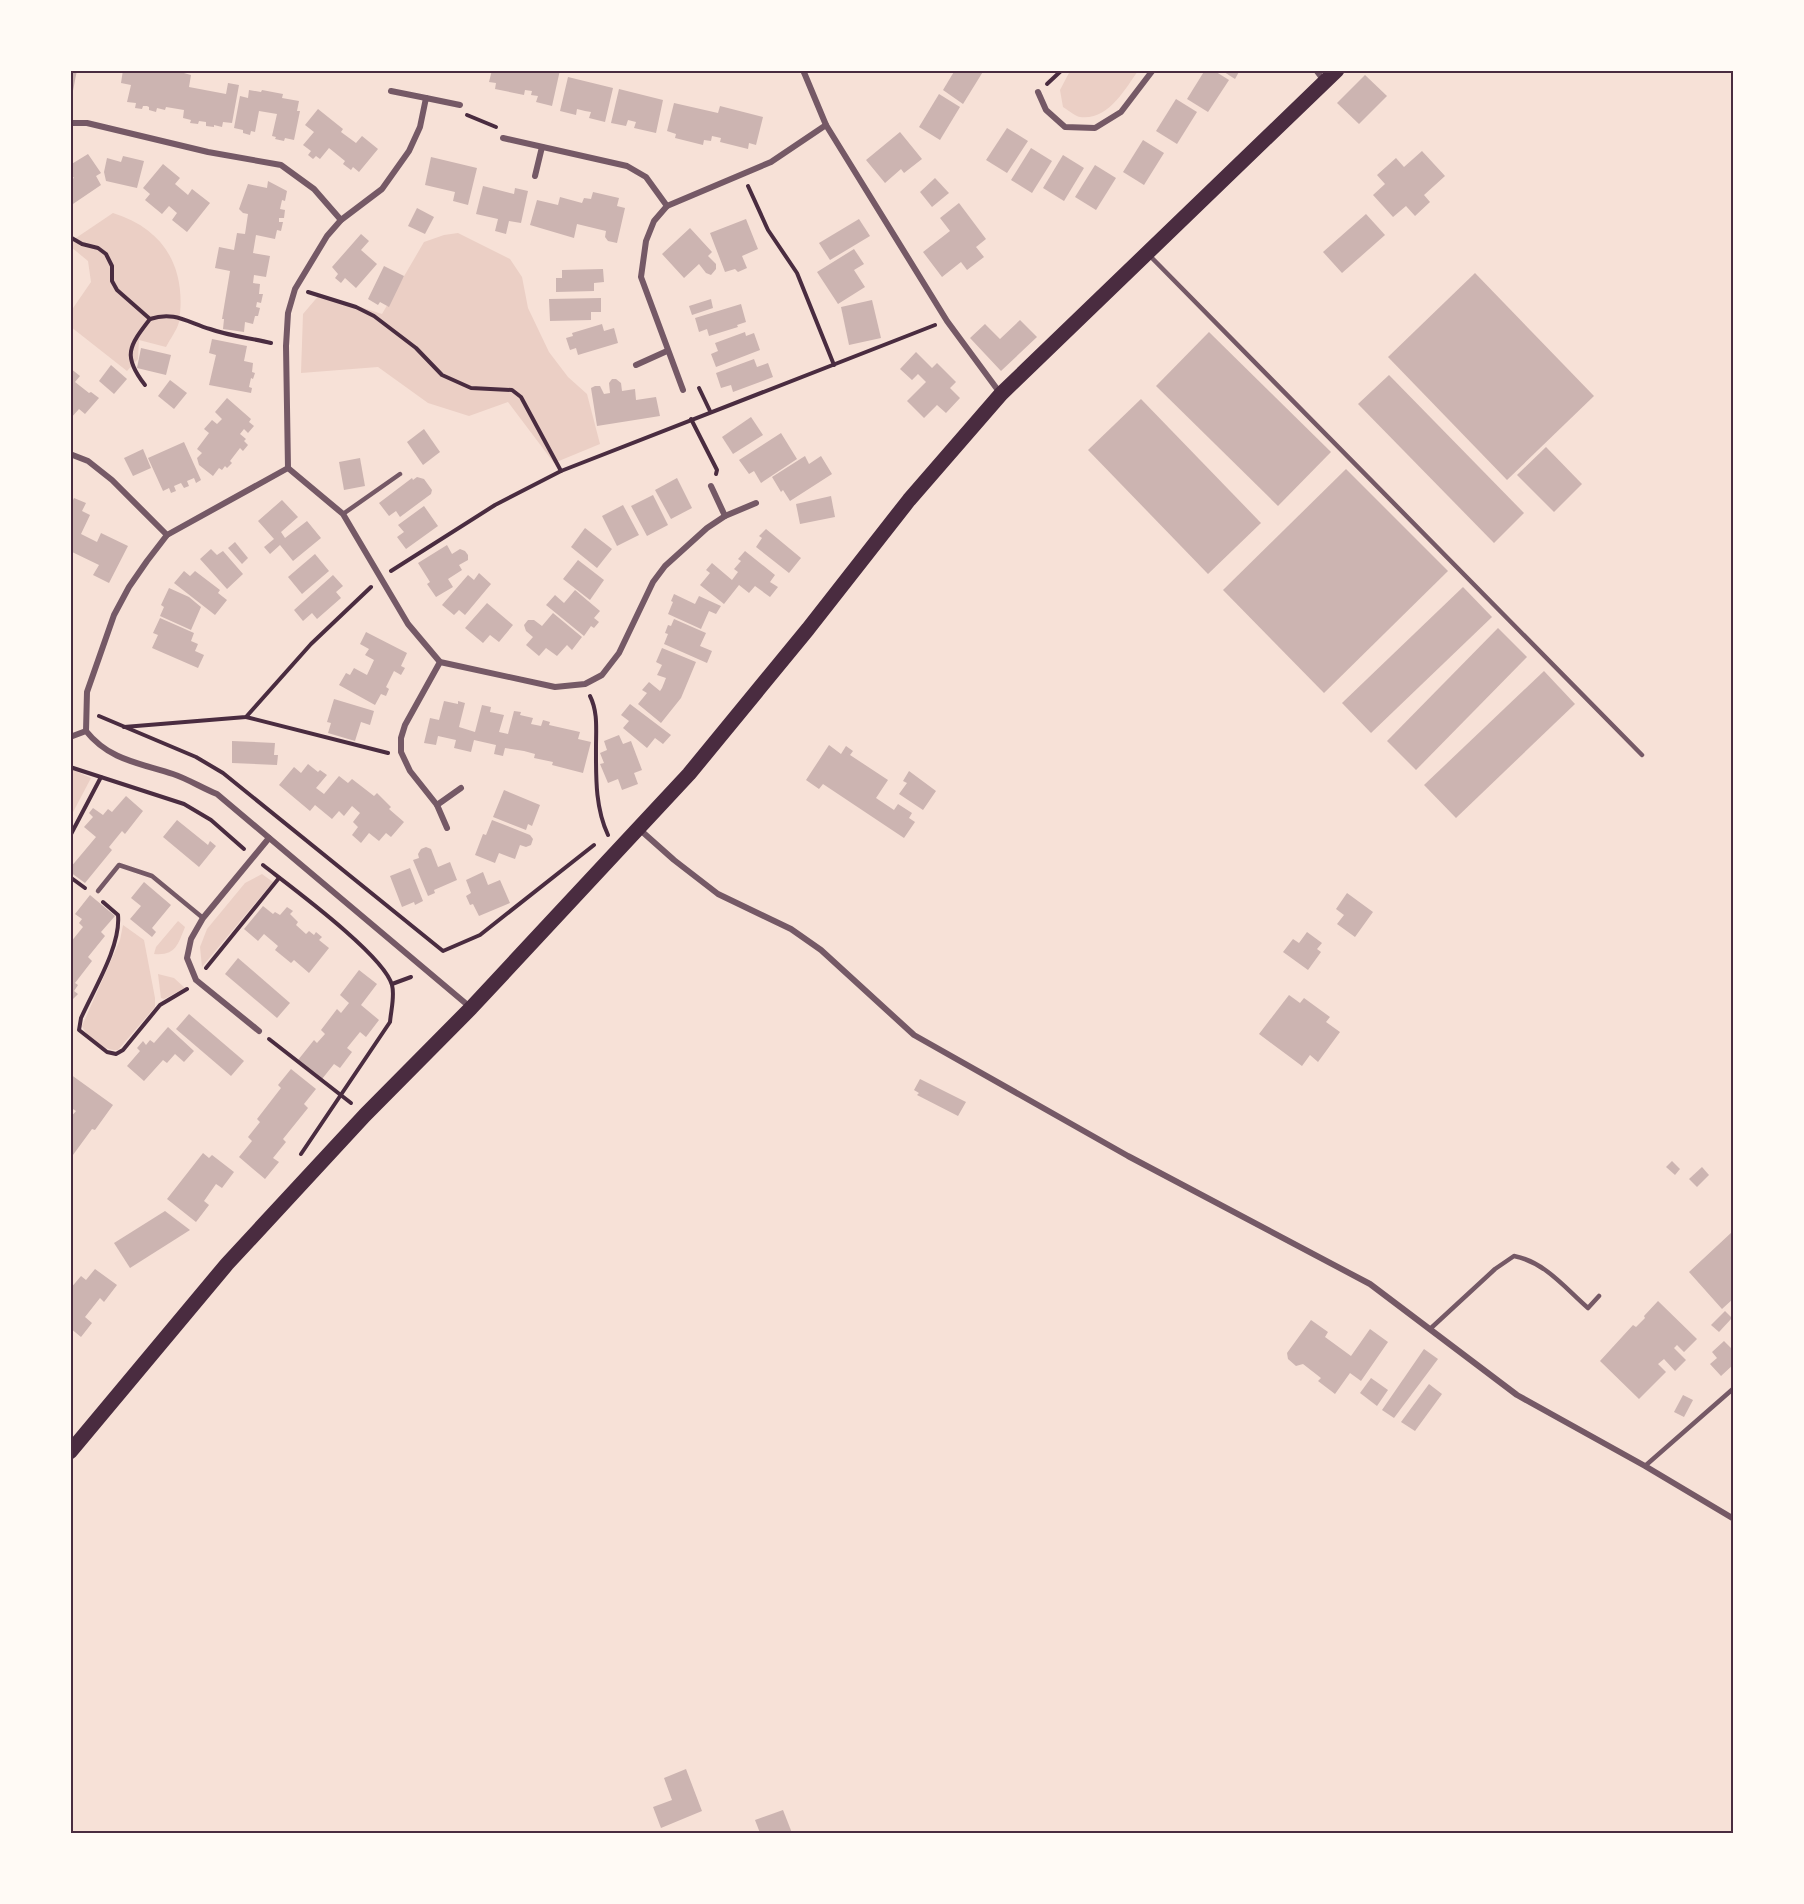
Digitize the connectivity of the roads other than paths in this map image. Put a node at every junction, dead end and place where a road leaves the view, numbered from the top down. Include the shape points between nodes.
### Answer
1 (803, 70) edge
2 (1153, 70) edge
3 (1337, 70) edge
4 (1321, 76) edge
5 (391, 91) dead end
6 (1038, 92) dead end
7 (426, 99) junction
8 (459, 105) road end
9 (70, 123) edge
10 (826, 125) junction
11 (503, 138) road end
12 (542, 147) junction
13 (535, 176) dead end
14 (667, 206) junction
15 (341, 220) junction
16 (1147, 253) junction
17 (667, 351) junction
18 (636, 364) dead end
19 (683, 390) road end
20 (1001, 394) junction
21 (70, 454) edge
22 (288, 468) junction
23 (400, 474) dead end
24 (711, 486) road end
25 (756, 503) dead end
26 (343, 514) junction
27 (726, 516) junction
28 (167, 536) junction
29 (440, 662) junction
30 (86, 731) junction
31 (70, 737) edge
32 (1642, 755) dead end
33 (461, 788) dead end
34 (437, 805) junction
35 (447, 828) dead end
36 (638, 828) junction
37 (269, 838) junction
38 (96, 893) road end
39 (203, 918) junction
40 (471, 1008) junction
41 (259, 1031) road end
42 (1599, 1296) dead end
43 (1430, 1329) junction
44 (1734, 1388) edge
45 (70, 1452) edge
46 (1645, 1466) junction
47 (1734, 1519) edge

1 - 10 street
2 - 6 street via 1121,112 1095,128 1065,127 1046,110
3 - 4 main road
4 - 16 main road
5 - 7 street
7 - 8 street
7 - 15 street via 420,127 382,189
9 - 15 street via 87,123 281,165 314,189
10 - 14 street via 771,162
10 - 20 street via 947,321
11 - 12 street
12 - 13 street
12 - 14 street via 627,166 646,177
14 - 17 street via 654,221 646,241 641,277
15 - 22 street via 295,289 288,313
16 - 20 main road
16 - 32 lane
17 - 18 street
17 - 19 street
20 - 36 main road via 909,500 689,774
21 - 28 street via 88,460 112,480
22 - 26 street
22 - 28 street
23 - 26 lane
24 - 27 street
25 - 27 street
26 - 29 street via 408,624
27 - 29 street via 665,566 653,582 619,653 602,675 585,684 555,687
28 - 30 street via 129,587 114,615 87,692
29 - 34 street via 401,738 401,752 410,771
30 - 31 street
30 - 37 street via 96,744 113,755 176,775 217,794
33 - 34 street
34 - 35 street
36 - 40 main road
36 - 43 street via 718,894 791,929 821,950 914,1035 1128,1156 1370,1284
37 - 39 street
37 - 40 street
38 - 39 lane via 119,865 152,876
39 - 41 street via 191,939 187,957 196,980
40 - 45 main road via 227,1264
42 - 43 lane via 1588,1308 1542,1266 1514,1256
43 - 46 street via 1517,1395
44 - 46 lane
46 - 47 street

